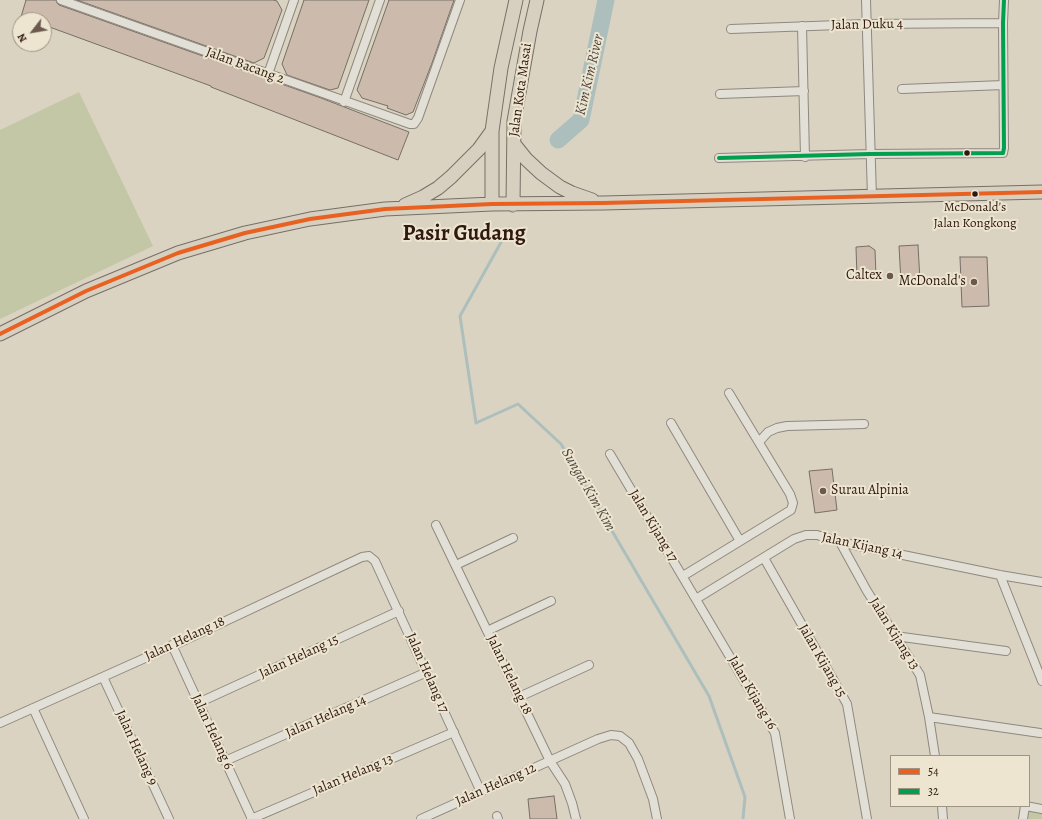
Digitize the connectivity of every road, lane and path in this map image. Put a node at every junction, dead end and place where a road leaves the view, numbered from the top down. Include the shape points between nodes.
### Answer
1 (61, 0) edge
2 (294, 0) edge
3 (380, 0) edge
4 (460, 0) edge
5 (516, 0) edge
6 (537, 0) edge
7 (866, 0) edge
8 (1004, 0) edge
9 (1003, 23) junction
10 (866, 24) junction
11 (802, 26) junction
12 (731, 29) dead end
13 (268, 74) junction
14 (1003, 85) junction
15 (902, 89) dead end
16 (804, 91) junction
17 (720, 94) dead end
18 (344, 102) junction
19 (492, 131) junction
20 (514, 144) junction
21 (870, 154) junction
22 (805, 157) junction
23 (719, 158) dead end
24 (1042, 192) edge
25 (872, 196) junction
26 (603, 203) junction
27 (492, 204) junction
28 (513, 205) junction
29 (398, 208) junction
30 (0, 334) edge
31 (729, 393) dead end
32 (671, 424) dead end
33 (864, 424) dead end
34 (759, 442) junction
35 (610, 454) dead end
36 (436, 525) dead end
37 (513, 538) dead end
38 (740, 541) junction
39 (840, 542) junction
40 (369, 556) joint
41 (764, 558) junction
42 (456, 565) junction
43 (1000, 575) junction
44 (683, 576) junction
45 (1042, 582) edge
46 (696, 599) junction
47 (550, 601) dead end
48 (399, 611) junction
49 (487, 631) junction
50 (895, 636) junction
51 (172, 645) junction
52 (1006, 651) dead end
53 (589, 665) dead end
54 (427, 672) junction
55 (103, 677) junction
56 (1042, 681) edge
57 (519, 697) junction
58 (198, 703) junction
59 (34, 708) junction
60 (929, 717) junction
61 (0, 723) edge
62 (454, 732) junction
63 (1040, 733) dead end
64 (935, 755) edge
65 (225, 761) junction
66 (550, 761) junction
67 (481, 792) junction
68 (942, 807) edge
69 (1025, 807) edge
70 (1030, 807) edge
71 (1042, 809) edge
72 (84, 819) edge
73 (169, 819) edge
74 (252, 819) edge
75 (421, 819) edge
76 (576, 819) edge
77 (657, 819) edge
78 (790, 819) edge
79 (867, 819) edge
80 (943, 819) edge
81 (1023, 819) edge

1 - 13 street, Jalan Bacang 2
2 - 13 street
3 - 18 street
4 - 18 street, Jalan Bacang 2 via 422,109 414,124
5 - 19 main road, Jalan Kota Masai via 501,68
6 - 20 main road, Jalan Kota Masai via 514,121
7 - 10 street
8 - 9 street
9 - 10 street, Jalan Duku 4
9 - 14 street
10 - 11 street, Jalan Duku 4
10 - 21 street
11 - 12 street, Jalan Duku 4
11 - 16 street
13 - 18 street, Jalan Bacang 2
14 - 15 street
14 - 21 street via 1004,152
16 - 17 street
16 - 22 street
19 - 27 main road, Jalan Kota Masai
19 - 29 main road via 476,153 438,188
20 - 26 main road via 526,159 560,187
20 - 28 main road, Jalan Kota Masai
21 - 22 street
21 - 25 street
22 - 23 street
24 - 25 main road
25 - 26 main road
26 - 28 main road
27 - 28 main road
27 - 29 main road
29 - 30 main road via 310,219 245,233 178,253 86,291
31 - 34 street
32 - 38 street
33 - 34 street via 787,426 768,432
34 - 38 street via 793,503 786,513
35 - 44 street, Jalan Kijang 17
36 - 42 street, Jalan Helang 18
37 - 42 street
38 - 44 street
39 - 41 street, Jalan Kijang 14 via 817,535 806,535 794,539
39 - 43 street, Jalan Kijang 14
39 - 50 street, Jalan Kijang 13
40 - 48 street, Jalan Helang 17 via 375,561
40 - 51 street, Jalan Helang 18
41 - 46 street, Jalan Kijang 14
41 - 79 street, Jalan Kijang 15 via 847,704
42 - 49 street, Jalan Helang 18
43 - 45 street, Jalan Kijang 14
43 - 56 street
44 - 46 street, Jalan Kijang 17
46 - 78 street, Jalan Kijang 16 via 775,732
47 - 49 street
48 - 54 street, Jalan Helang 17
48 - 58 street, Jalan Helang 15
49 - 57 street, Jalan Helang 18
50 - 52 street
50 - 60 street, Jalan Kijang 13 via 920,675
51 - 55 street, Jalan Helang 18
51 - 58 street, Jalan Helang 6
53 - 57 street
54 - 62 street, Jalan Helang 17
54 - 65 street, Jalan Helang 14
55 - 59 street, Jalan Helang 18
55 - 73 street, Jalan Helang 9
57 - 66 street, Jalan Helang 18
58 - 65 street, Jalan Helang 6
59 - 61 street, Jalan Helang 18
59 - 72 street
60 - 63 street
60 - 64 street, Jalan Kijang 13
62 - 67 street, Jalan Helang 17
62 - 74 street, Jalan Helang 13
65 - 74 street, Jalan Helang 6
66 - 67 street, Jalan Helang 12
66 - 76 street, Jalan Helang 18 via 565,784
66 - 77 street, Jalan Helang 12 via 598,738 620,736 638,759 653,799
67 - 75 street, Jalan Helang 12
68 - 80 street
69 - 81 street
70 - 71 street

